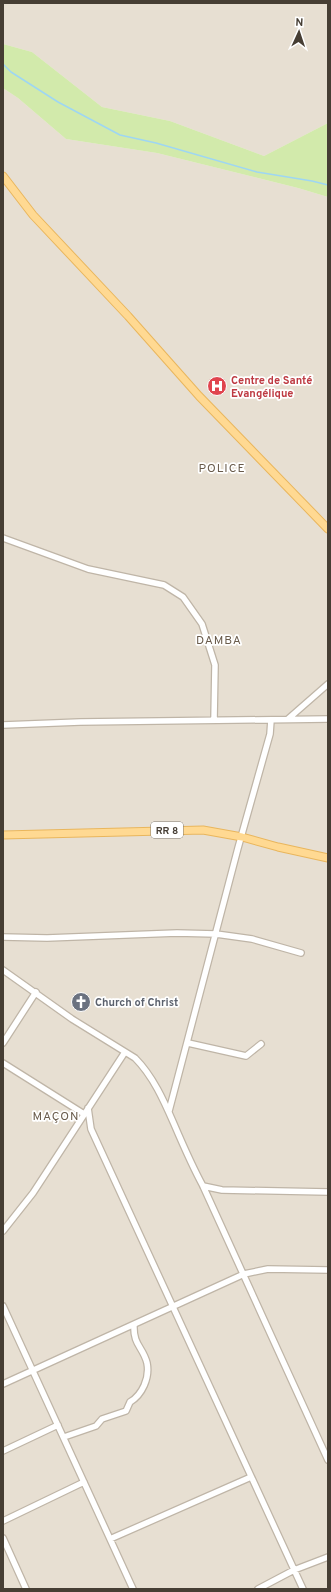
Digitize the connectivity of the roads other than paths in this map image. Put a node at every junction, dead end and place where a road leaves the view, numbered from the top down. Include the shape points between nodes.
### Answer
1 (3, 176) edge
2 (328, 529) edge
3 (3, 538) edge
4 (328, 684) edge
5 (288, 719) junction
6 (328, 719) edge
7 (214, 720) junction
8 (271, 720) junction
9 (3, 725) edge
10 (3, 835) edge
11 (242, 837) junction
12 (328, 858) edge
13 (216, 934) junction
14 (3, 937) edge
15 (301, 953) dead end
16 (3, 970) edge
17 (36, 992) junction
18 (3, 1043) edge
19 (188, 1043) junction
20 (261, 1044) dead end
21 (125, 1052) junction
22 (3, 1063) edge
23 (88, 1108) junction
24 (169, 1112) junction
25 (84, 1114) junction
26 (203, 1186) junction
27 (328, 1192) edge
28 (3, 1231) edge
29 (328, 1270) edge
30 (244, 1274) junction
31 (3, 1306) edge
32 (172, 1307) junction
33 (134, 1324) junction
34 (33, 1371) junction
35 (3, 1384) edge
36 (58, 1425) junction
37 (64, 1437) junction
38 (3, 1451) edge
39 (328, 1460) edge
40 (251, 1477) junction
41 (84, 1482) junction
42 (3, 1521) edge
43 (3, 1538) edge
44 (110, 1539) junction
45 (328, 1557) edge
46 (294, 1570) junction
47 (26, 1589) edge
48 (133, 1589) edge
49 (258, 1589) edge
50 (303, 1589) edge

1 - 2 main road via 33,215 199,396
3 - 7 street via 88,569 164,585 183,597 202,624 215,665
4 - 5 street
5 - 6 street
5 - 8 street
7 - 8 street
7 - 9 street
8 - 11 street via 270,734
10 - 11 main road, RR 8 via 203,830
11 - 12 main road, RR 8
11 - 13 street
13 - 14 street
13 - 15 street via 252,939
13 - 19 street
16 - 17 street
17 - 18 street
17 - 21 street via 72,1019
19 - 20 street via 246,1056
19 - 24 street
21 - 23 street
21 - 24 street via 143,1066
22 - 25 street
23 - 25 street
23 - 32 street via 91,1129
24 - 26 street
25 - 28 street via 33,1193
26 - 27 street via 222,1190
26 - 30 street
29 - 30 street via 268,1269
30 - 32 street
30 - 39 street
31 - 34 street
32 - 33 street
32 - 40 street
33 - 34 street
33 - 37 street via 134,1336 147,1364 146,1383 136,1398 130,1402 126,1412 102,1419 96,1426
34 - 35 street
34 - 36 street
36 - 37 street
36 - 38 street
37 - 41 street
40 - 44 street
40 - 46 street
41 - 42 street
41 - 44 street
43 - 47 street
44 - 48 street
45 - 46 street
46 - 49 street
46 - 50 street

